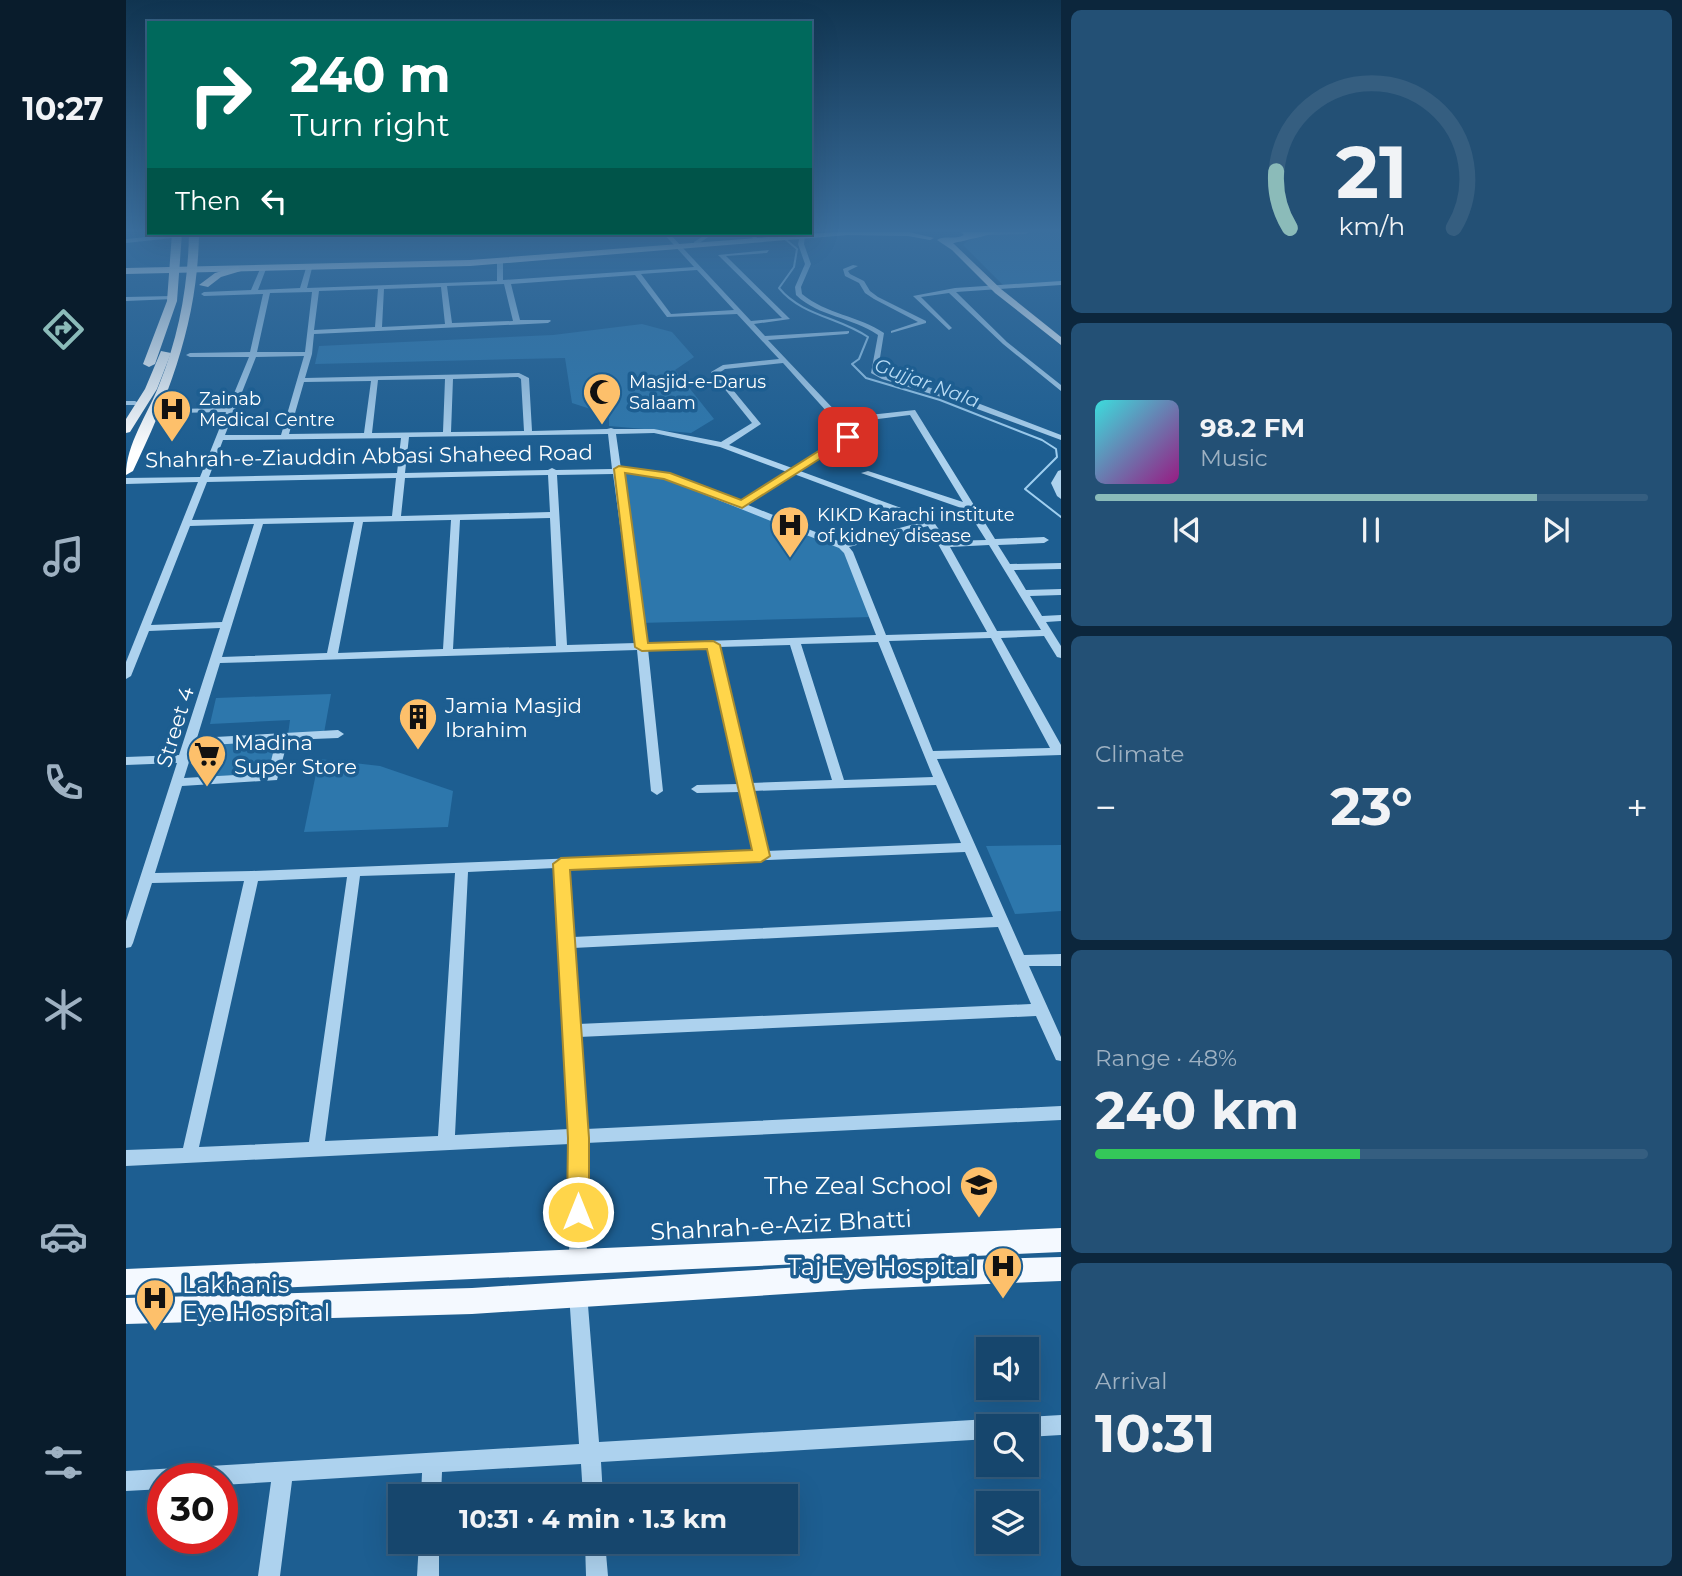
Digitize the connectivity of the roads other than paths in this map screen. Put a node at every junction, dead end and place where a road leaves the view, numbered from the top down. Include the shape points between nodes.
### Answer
1 (169, 306) edge
2 (179, 306) edge
3 (189, 306) edge
4 (201, 306) edge
5 (264, 306) edge
6 (314, 306) edge
7 (380, 306) edge
8 (447, 306) edge
9 (512, 306) edge
10 (661, 306) edge
11 (734, 306) edge
12 (773, 306) edge
13 (816, 306) edge
14 (893, 306) edge
15 (926, 306) edge
16 (966, 306) edge
17 (1020, 306) edge
18 (1023, 306) edge
19 (740, 312) junction
20 (548, 321) dead end
21 (517, 322) junction
22 (748, 323) junction
23 (449, 325) junction
24 (379, 328) junction
25 (949, 328) dead end
26 (312, 331) junction
27 (847, 332) dead end
28 (893, 332) dead end
29 (1061, 334) edge
30 (762, 338) junction
31 (1061, 342) edge
32 (308, 354) junction
33 (190, 355) junction
34 (253, 355) junction
35 (783, 361) junction
36 (449, 377) junction
37 (376, 379) junction
38 (301, 380) junction
39 (1061, 389) edge
40 (130, 403) edge
41 (159, 406) junction
42 (232, 410) junction
43 (173, 411) dead end
44 (840, 421) junction
45 (129, 424) edge
46 (611, 429) junction
47 (528, 431) junction
48 (447, 433) junction
49 (368, 435) junction
50 (405, 435) junction
51 (284, 437) junction
52 (221, 438) junction
53 (1061, 438) edge
54 (722, 445) junction
55 (619, 469) junction
56 (126, 471) edge
57 (552, 471) junction
58 (793, 471) junction
59 (865, 473) dead end
60 (402, 474) junction
61 (1061, 474) edge
62 (205, 479) junction
63 (126, 481) edge
64 (1061, 496) edge
65 (742, 505) junction
66 (971, 508) junction
67 (554, 515) junction
68 (456, 517) junction
69 (396, 519) junction
70 (359, 520) junction
71 (259, 522) junction
72 (187, 523) junction
73 (930, 523) junction
74 (1044, 540) dead end
75 (993, 542) junction
76 (944, 544) junction
77 (842, 546) junction
78 (1061, 566) edge
79 (1008, 567) junction
80 (1061, 592) edge
81 (1024, 593) junction
82 (1061, 618) edge
83 (1039, 619) junction
84 (227, 625) junction
85 (145, 628) junction
86 (1048, 633) junction
87 (994, 635) junction
88 (881, 641) junction
89 (795, 643) junction
90 (713, 645) junction
91 (642, 647) junction
92 (562, 650) junction
93 (1059, 650) edge
94 (448, 651) junction
95 (332, 656) junction
96 (216, 660) junction
97 (126, 676) edge
98 (338, 734) dead end
99 (283, 737) junction
100 (191, 742) junction
101 (1059, 751) edge
102 (929, 755) junction
103 (185, 759) junction
104 (126, 761) edge
105 (940, 781) junction
106 (178, 782) junction
107 (839, 784) junction
108 (746, 787) junction
109 (696, 789) dead end
110 (657, 791) dead end
111 (968, 847) junction
112 (761, 856) junction
113 (561, 864) junction
114 (462, 868) junction
115 (354, 872) junction
116 (252, 876) junction
117 (147, 878) junction
118 (1000, 922) junction
119 (126, 943) edge
120 (565, 943) junction
121 (1061, 960) edge
122 (1020, 961) junction
123 (1041, 1010) junction
124 (570, 1031) junction
125 (1061, 1055) edge
126 (1061, 1112) edge
127 (579, 1138) junction
128 (446, 1144) junction
129 (316, 1150) junction
130 (189, 1156) junction
131 (126, 1158) edge
132 (1061, 1240) edge
133 (578, 1262) junction
134 (1061, 1269) edge
135 (126, 1282) edge
136 (578, 1293) junction
137 (126, 1311) edge
138 (1061, 1425) edge
139 (1039, 1426) edge
140 (976, 1430) edge
141 (591, 1453) junction
142 (432, 1462) junction
143 (283, 1471) junction
144 (126, 1481) edge
145 (431, 1484) edge
146 (592, 1484) edge
147 (429, 1554) edge
148 (596, 1554) edge
149 (269, 1576) edge
150 (428, 1576) edge
151 (597, 1576) edge

1 - 40 highway
2 - 45 highway via 151,389
3 - 41 highway
4 - 33 highway
5 - 34 street
6 - 26 street
7 - 24 street
8 - 23 street
9 - 21 street
10 - 19 street via 669,316
11 - 19 street
12 - 22 street via 787,319
13 - 53 street via 860,320 882,334 874,371 885,377
14 - 28 street via 924,322
15 - 25 street
16 - 39 street
17 - 31 main road
18 - 29 main road
19 - 22 street
20 - 21 street
21 - 23 street
22 - 30 street
23 - 24 street
24 - 26 street
26 - 32 street
27 - 30 street
30 - 35 street
32 - 34 street
32 - 38 street
33 - 34 street
33 - 41 highway
34 - 42 street
35 - 44 street
35 - 54 street via 723,367 715,372 757,424
36 - 37 street
36 - 47 street via 523,376
36 - 48 street
37 - 38 street
37 - 49 street
38 - 51 street
40 - 45 highway
41 - 56 highway
42 - 43 street
42 - 52 street
44 - 58 street via 851,433 848,437
44 - 66 street via 912,412
46 - 47 street
46 - 54 street via 654,431
46 - 55 street
47 - 48 street
48 - 50 street
49 - 50 street
49 - 51 street
50 - 60 street
51 - 52 street
52 - 62 street
54 - 58 street
55 - 57 street, Shahrah-e-Ziauddin Abbasi Shaheed Road
55 - 65 street, Shahrah-e-Ziauddin Abbasi Shaheed Road via 666,476
55 - 91 street
57 - 60 street, Shahrah-e-Ziauddin Abbasi Shaheed Road
57 - 67 street
58 - 65 street
58 - 73 street
59 - 66 street
60 - 62 street, Shahrah-e-Ziauddin Abbasi Shaheed Road
60 - 69 street
61 - 64 street via 1055,483
62 - 63 street, Shahrah-e-Ziauddin Abbasi Shaheed Road
62 - 72 street
65 - 77 street, Shahrah-e-Ziauddin Abbasi Shaheed Road
66 - 75 street
67 - 68 street
67 - 92 street
68 - 69 street
68 - 94 street
69 - 70 street
70 - 71 street
70 - 95 street
71 - 72 street
71 - 84 street, Street 4
72 - 85 street
73 - 76 street
73 - 77 street
74 - 75 street
75 - 76 street
75 - 79 street
76 - 87 street
77 - 88 street
78 - 79 street
79 - 81 street
80 - 81 street
81 - 83 street
82 - 83 street
83 - 86 street
84 - 85 street
84 - 96 street, Street 4
85 - 97 street
86 - 87 street
86 - 93 street
87 - 88 street
87 - 101 street
88 - 89 street
88 - 102 street
89 - 90 street
89 - 107 street
90 - 91 street
90 - 108 street
91 - 92 street
91 - 110 street
92 - 94 street
94 - 95 street
95 - 96 street
96 - 100 street, Street 4
98 - 99 street
99 - 100 street
99 - 106 street via 273,777
100 - 103 street, Street 4
101 - 102 street
102 - 105 street
103 - 104 street
103 - 106 street, Street 4
105 - 107 street
105 - 111 street
106 - 117 street, Street 4
107 - 108 street
108 - 109 street
108 - 112 street
111 - 112 street
111 - 118 street
112 - 113 street
113 - 114 street
113 - 120 street
114 - 115 street
114 - 128 street
115 - 116 street
115 - 129 street
116 - 117 street
116 - 130 street
117 - 119 street, Street 4
118 - 120 street
118 - 122 street
120 - 124 street
121 - 122 street
122 - 123 street
123 - 124 street
123 - 125 street
124 - 127 street
126 - 127 street
127 - 128 street
127 - 133 street
128 - 129 street
129 - 130 street
130 - 131 street
132 - 133 main road, Shahrah-e-Aziz Bhatti
133 - 135 main road, Shahrah-e-Aziz Bhatti
134 - 136 main road
136 - 137 main road via 472,1301
136 - 141 street
138 - 139 street
140 - 141 street
141 - 142 street
141 - 146 street
142 - 143 street
142 - 145 street
143 - 144 street
143 - 149 street
147 - 150 street
148 - 151 street

